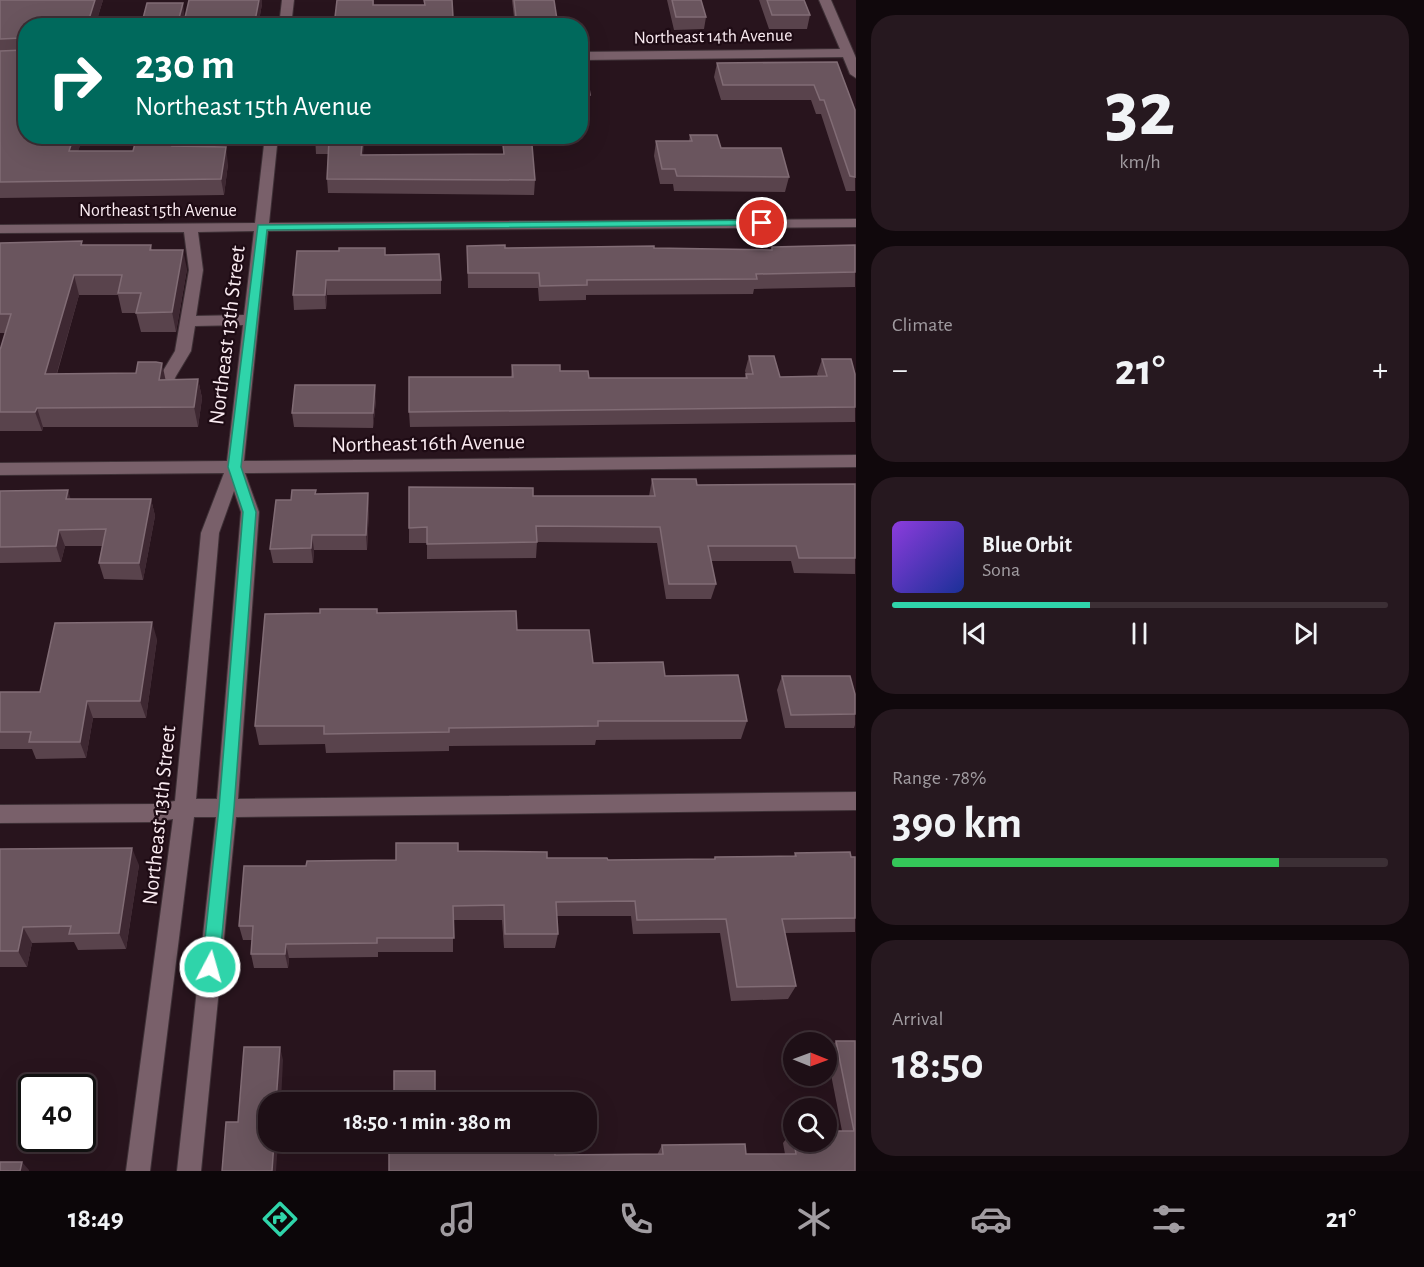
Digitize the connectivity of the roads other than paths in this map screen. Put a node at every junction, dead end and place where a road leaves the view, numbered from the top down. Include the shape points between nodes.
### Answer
1 (288, 0) edge
2 (825, 0) edge
3 (286, 18) edge
4 (847, 53) junction
5 (588, 56) edge
6 (855, 74) edge
7 (271, 144) edge
8 (855, 223) edge
9 (190, 227) junction
10 (262, 227) junction
11 (0, 229) edge
12 (251, 320) junction
13 (188, 321) junction
14 (168, 376) dead end
15 (855, 461) edge
16 (235, 467) junction
17 (0, 469) edge
18 (855, 801) edge
19 (185, 808) junction
20 (227, 808) junction
21 (0, 814) edge
22 (138, 1171) edge
23 (189, 1171) edge

1 - 3 street
2 - 4 street
4 - 5 street, Northeast 14th Avenue
4 - 6 street
7 - 10 street, Northeast 13th Street
8 - 10 street, Northeast 15th Avenue
9 - 10 street, Northeast 15th Avenue
9 - 11 street, Northeast 15th Avenue
9 - 13 street via 196,270
10 - 12 street, Northeast 13th Street
12 - 13 street
12 - 16 street, Northeast 13th Street
13 - 14 street via 183,351
15 - 16 street, Northeast 16th Avenue
16 - 17 street, Northeast 16th Avenue
16 - 19 street, Northeast 13th Street via 210,533
16 - 20 street, Northeast 13th Street via 250,512
18 - 20 street
19 - 20 street
19 - 21 street via 156,813
19 - 22 street, Northeast 13th Street
20 - 23 street, Northeast 13th Street

